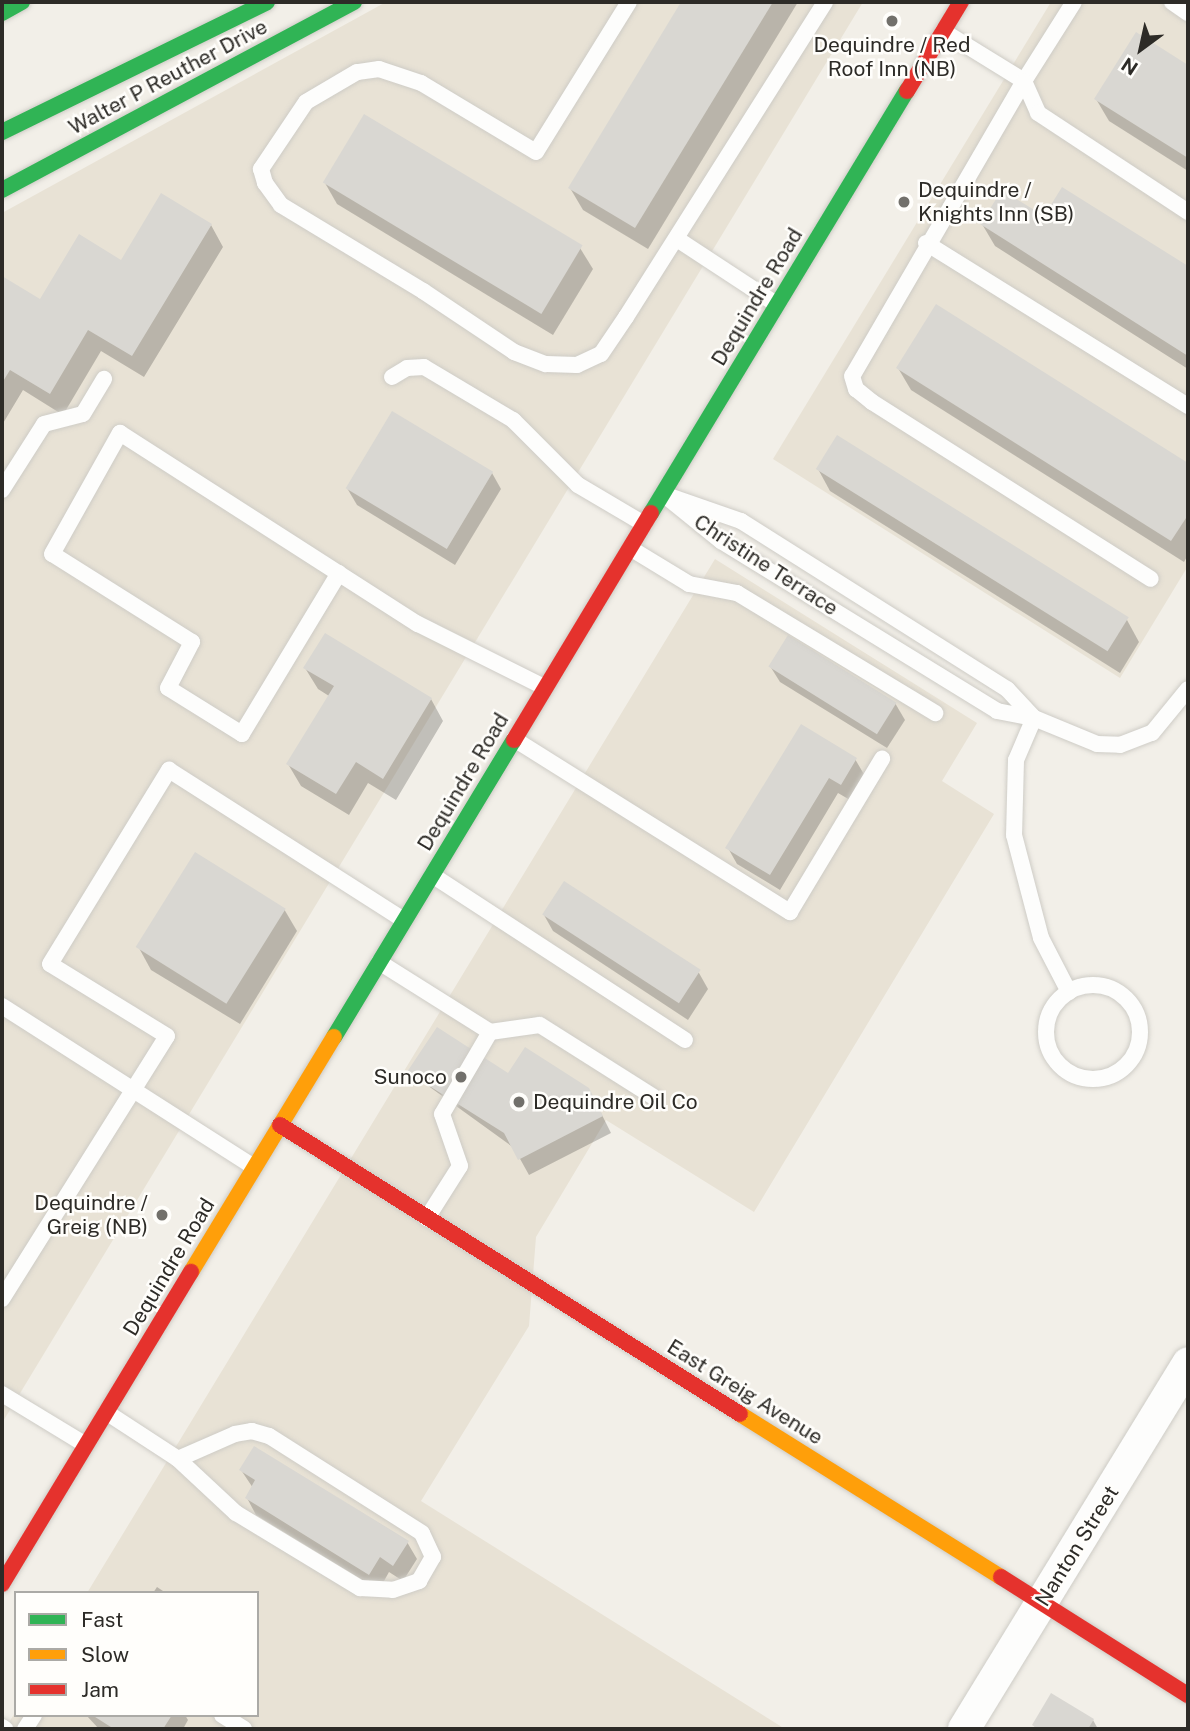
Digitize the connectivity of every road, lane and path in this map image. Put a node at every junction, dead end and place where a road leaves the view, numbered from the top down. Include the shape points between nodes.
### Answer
1 (22, 2) edge
2 (268, 2) edge
3 (354, 2) edge
4 (629, 2) edge
5 (825, 2) edge
6 (961, 2) edge
7 (1074, 2) edge
8 (1172, 2) edge
9 (2, 13) edge
10 (1188, 13) edge
11 (943, 31) junction
12 (1024, 81) junction
13 (2, 132) edge
14 (2, 190) edge
15 (1188, 212) edge
16 (677, 239) junction
17 (926, 243) junction
18 (776, 304) junction
19 (393, 377) dead end
20 (104, 379) dead end
21 (1188, 406) edge
22 (2, 490) edge
23 (663, 494) junction
24 (644, 524) junction
25 (630, 548) junction
26 (339, 573) junction
27 (1152, 579) dead end
28 (544, 687) junction
29 (1188, 689) edge
30 (935, 713) dead end
31 (1034, 718) junction
32 (514, 739) junction
33 (882, 759) dead end
34 (431, 875) junction
35 (404, 920) junction
36 (379, 962) junction
37 (1069, 992) junction
38 (2, 1006) edge
39 (491, 1032) junction
40 (685, 1040) dead end
41 (136, 1092) junction
42 (654, 1097) dead end
43 (280, 1125) junction
44 (254, 1167) junction
45 (427, 1217) junction
46 (2, 1298) edge
47 (1188, 1363) edge
48 (2, 1394) edge
49 (106, 1412) junction
50 (86, 1445) junction
51 (178, 1459) junction
52 (2, 1584) edge
53 (1042, 1603) junction
54 (1188, 1695) edge
55 (225, 1717) edge
56 (244, 1729) edge
57 (964, 1729) edge

1 - 9 main road
2 - 13 main road
3 - 14 main road, Walter P Reuther Drive
4 - 16 lane via 536,152 421,83 379,69 357,72 306,102 261,169 281,205 514,352 546,363 577,365 601,354
5 - 16 lane
6 - 11 main road, Dequindre Road
7 - 12 lane
8 - 10 lane
11 - 12 lane
11 - 18 main road, Dequindre Road
12 - 15 lane via 1038,113
12 - 17 lane
16 - 18 lane
17 - 21 lane
17 - 27 lane via 857,362 852,376 856,389
18 - 23 main road, Dequindre Road
19 - 24 lane via 407,368 424,367 513,420 578,485
20 - 22 lane via 83,414 44,424
23 - 24 main road, Dequindre Road
23 - 31 lane, Christine Terrace via 721,541 997,711
23 - 31 lane, Christine Terrace via 741,521 1007,689
24 - 25 main road, Dequindre Road
25 - 28 main road, Dequindre Road
25 - 30 lane via 689,584 737,593
26 - 26 lane via 120,433 52,554 192,642 168,688 242,734
26 - 28 lane via 418,624
28 - 32 main road, Dequindre Road
29 - 31 lane, Christine Terrace via 1152,733 1119,745 1097,744
31 - 37 lane via 1016,760 1014,835 1041,938
32 - 33 lane via 790,912
32 - 34 main road, Dequindre Road
34 - 35 main road, Dequindre Road
34 - 40 lane
35 - 36 main road, Dequindre Road
35 - 41 lane via 169,770 50,964 167,1036
36 - 39 lane
36 - 43 main road, Dequindre Road
37 - 37 lane via 1050,1013 1047,1035 1052,1055 1074,1075 1102,1079 1117,1073 1138,1048 1137,1016 1129,1002 1101,986
38 - 41 lane
39 - 42 lane via 540,1025
39 - 45 lane via 442,1114 460,1166
41 - 44 lane
41 - 46 lane
43 - 44 main road, Dequindre Road
43 - 45 main road, East Greig Avenue
44 - 49 main road, Dequindre Road
45 - 53 main road, East Greig Avenue
47 - 53 street, Nanton Street
48 - 50 lane
49 - 50 main road, Dequindre Road
49 - 51 lane
50 - 52 main road, Dequindre Road
51 - 51 lane via 236,1513 360,1588 393,1590 419,1581 433,1557 422,1533 269,1436 252,1431 235,1434
53 - 54 main road, East Greig Avenue
53 - 57 street, Nanton Street
55 - 56 lane

